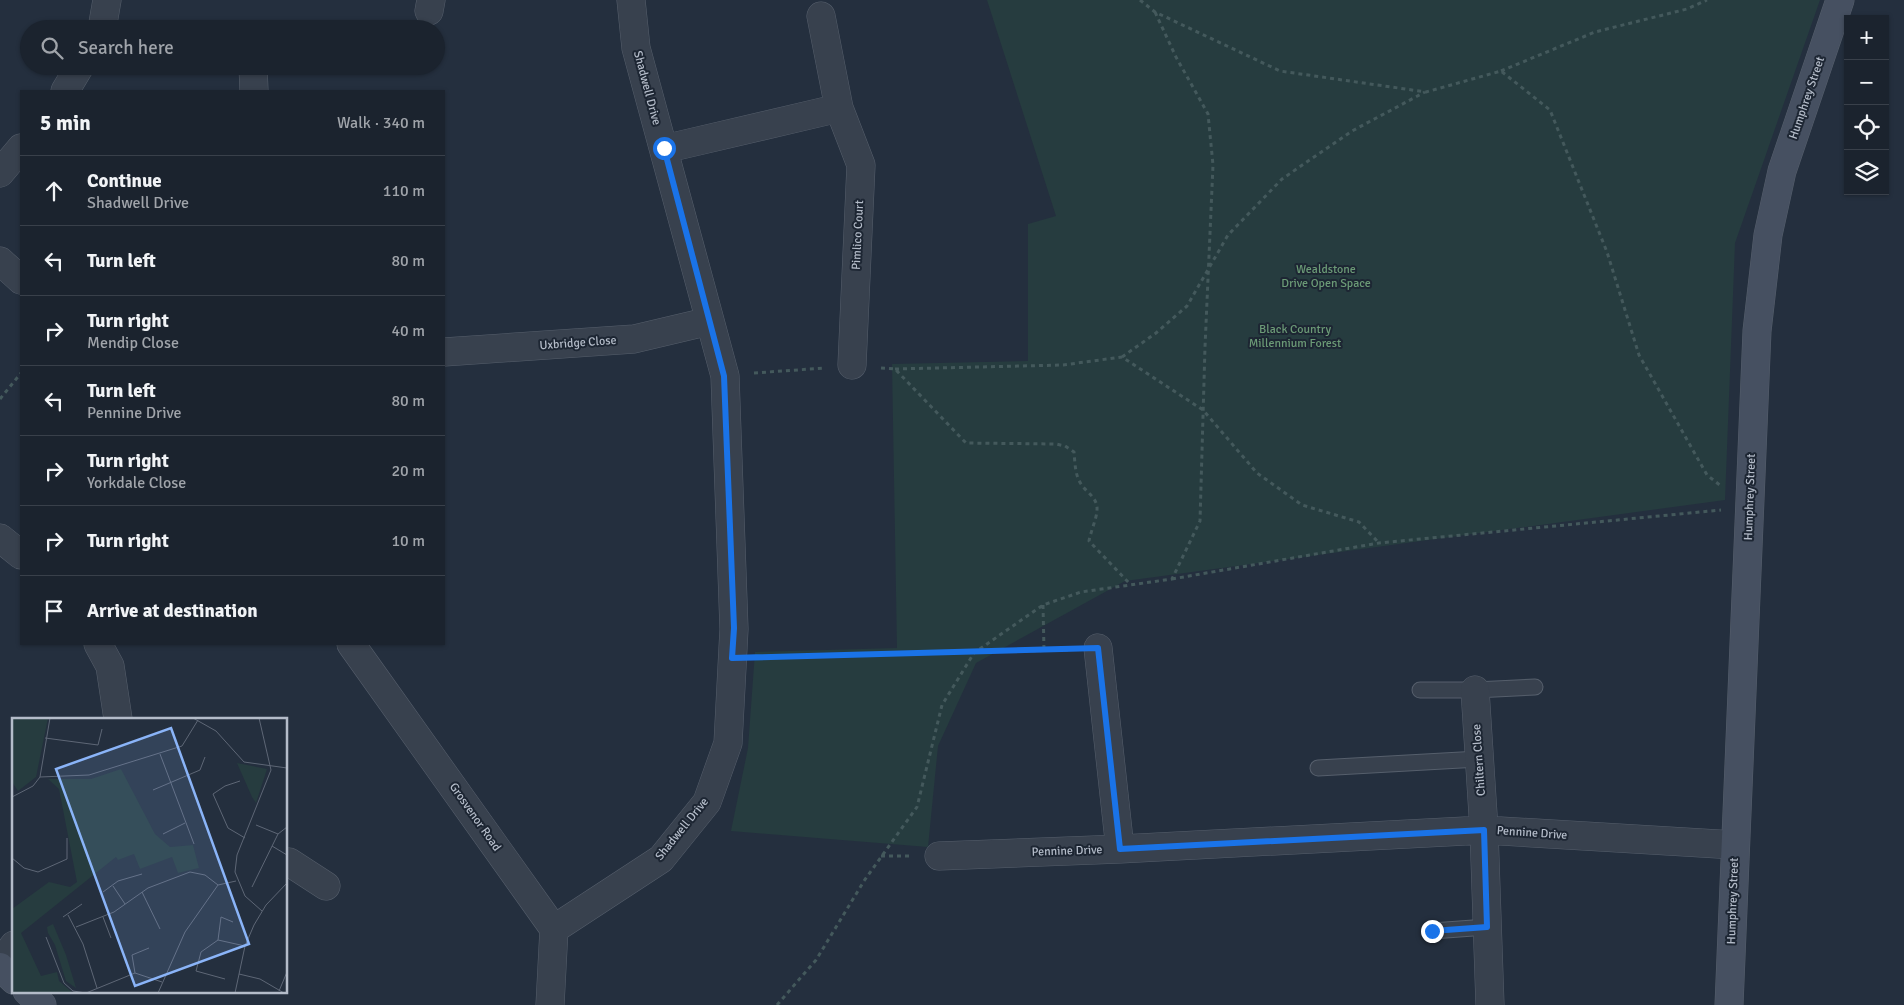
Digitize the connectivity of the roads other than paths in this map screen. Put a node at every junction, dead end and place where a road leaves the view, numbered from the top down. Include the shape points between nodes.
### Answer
1 (107, 0) edge
2 (631, 0) edge
3 (1840, 0) edge
4 (821, 16) dead end
5 (104, 20) edge
6 (75, 75) edge
7 (253, 75) edge
8 (66, 90) edge
9 (254, 90) edge
10 (839, 108) junction
11 (664, 148) junction
12 (20, 149) edge
13 (0, 173) edge
14 (0, 261) edge
15 (20, 279) edge
16 (710, 321) junction
17 (445, 352) edge
18 (852, 365) road end
19 (0, 538) edge
20 (20, 554) edge
21 (99, 645) edge
22 (352, 645) edge
23 (1098, 648) road end
24 (1535, 687) dead end
25 (1420, 690) dead end
26 (1475, 690) junction
27 (118, 718) edge
28 (1479, 759) junction
29 (1318, 768) dead end
30 (1484, 830) junction
31 (1735, 845) junction
32 (1120, 849) junction
33 (939, 856) dead end
34 (288, 863) edge
35 (326, 886) dead end
36 (1487, 927) junction
37 (554, 929) junction
38 (1432, 931) dead end
39 (12, 948) edge
40 (0, 966) edge
41 (12, 978) edge
42 (27, 992) edge
43 (42, 1005) edge
44 (550, 1005) edge
45 (1490, 1005) edge
46 (1730, 1005) edge

1 - 5 street
2 - 11 street, Shadwell Drive via 636,48
3 - 31 street, Humphrey Street via 1782,171 1768,235 1757,331
4 - 10 street, Pimlico Court
6 - 8 street
7 - 9 street
10 - 11 street
10 - 18 street, Pimlico Court via 861,166
11 - 16 street, Shadwell Drive
12 - 13 street
14 - 15 street
16 - 17 street, Uxbridge Close via 634,339
16 - 37 street, Shadwell Drive via 724,376 734,628 728,743 707,802 661,859
19 - 20 street
21 - 27 street via 110,666
22 - 37 street, Grosvenor Road
23 - 32 street
24 - 26 lane
25 - 26 lane
26 - 28 street, Chiltern Close
28 - 29 lane
28 - 30 street, Chiltern Close
30 - 31 street, Pennine Drive
30 - 32 street, Pennine Drive
30 - 36 street, Chiltern Close
31 - 46 street, Humphrey Street
32 - 33 street, Pennine Drive
34 - 35 street
36 - 38 lane
36 - 45 street, Chiltern Close
37 - 44 street
39 - 40 street
40 - 41 street
42 - 43 street

